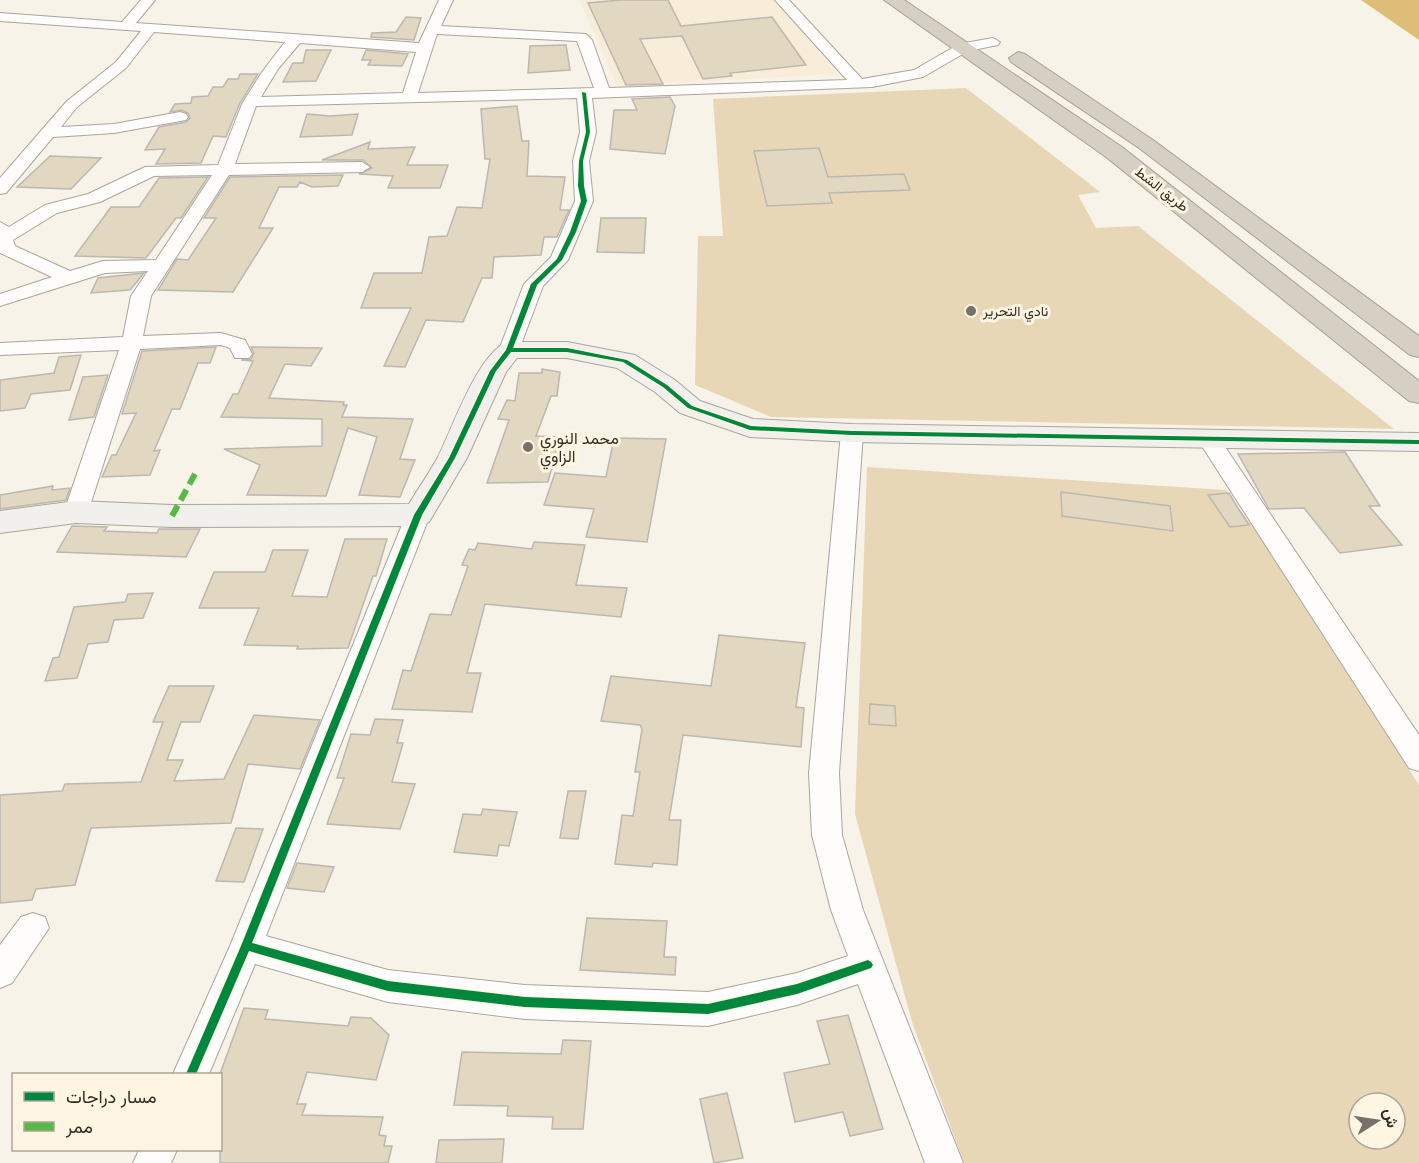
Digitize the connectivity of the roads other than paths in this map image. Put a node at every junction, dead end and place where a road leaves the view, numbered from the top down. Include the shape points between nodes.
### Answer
1 (148, 0) edge
2 (446, 0) edge
3 (782, 0) edge
4 (893, 0) edge
5 (929, 0) edge
6 (0, 17) edge
7 (126, 26) junction
8 (149, 30) junction
9 (434, 30) junction
10 (963, 30) junction
11 (295, 40) junction
12 (424, 48) junction
13 (858, 84) junction
14 (603, 92) junction
15 (584, 93) junction
16 (410, 98) junction
17 (251, 102) junction
18 (180, 117) dead end
19 (48, 132) junction
20 (362, 167) dead end
21 (225, 168) junction
22 (0, 189) edge
23 (1, 233) edge
24 (162, 265) junction
25 (67, 277) junction
26 (0, 300) edge
27 (132, 342) junction
28 (0, 349) edge
29 (1419, 349) edge
30 (509, 350) junction
31 (242, 354) dead end
32 (1419, 395) edge
33 (852, 433) junction
34 (1209, 440) junction
35 (1419, 442) edge
36 (76, 513) junction
37 (417, 515) junction
38 (0, 522) edge
39 (1419, 759) edge
40 (33, 927) dead end
41 (246, 946) junction
42 (868, 965) junction
43 (0, 972) edge
44 (191, 1073) edge
45 (944, 1163) edge

1 - 7 street
2 - 9 street
3 - 13 street
4 - 10 highway, طريق الشط
5 - 10 highway, طريق الشط
6 - 7 street
7 - 8 street
8 - 11 street
8 - 19 street via 121,65 72,104
9 - 12 street
9 - 14 street via 577,36 585,40
10 - 13 street via 918,74
10 - 29 highway, طريق الشط via 993,42 1146,144
10 - 32 highway, طريق الشط
11 - 12 street
11 - 17 street via 265,74
12 - 16 street
13 - 14 street
14 - 15 street
15 - 16 street
15 - 30 street via 588,132 580,186 584,201 559,260 534,284
16 - 17 street
17 - 21 street
18 - 19 street via 96,132
19 - 22 street
20 - 21 street
21 - 23 street via 151,171 94,198 51,209
21 - 24 street
23 - 25 street via 7,249
24 - 25 street via 103,267
24 - 27 street via 137,307
25 - 26 street
27 - 28 street
27 - 31 street via 232,340
27 - 36 street
30 - 33 street via 567,350 625,361 690,407 750,428
30 - 37 street via 493,371 452,458
33 - 34 street
33 - 42 street via 824,773 827,835 847,910
34 - 35 street
34 - 39 street
36 - 37 street
36 - 38 street
37 - 41 street
40 - 43 street
41 - 42 street via 388,986 525,1002 708,1009 798,989
41 - 44 street
42 - 45 street

